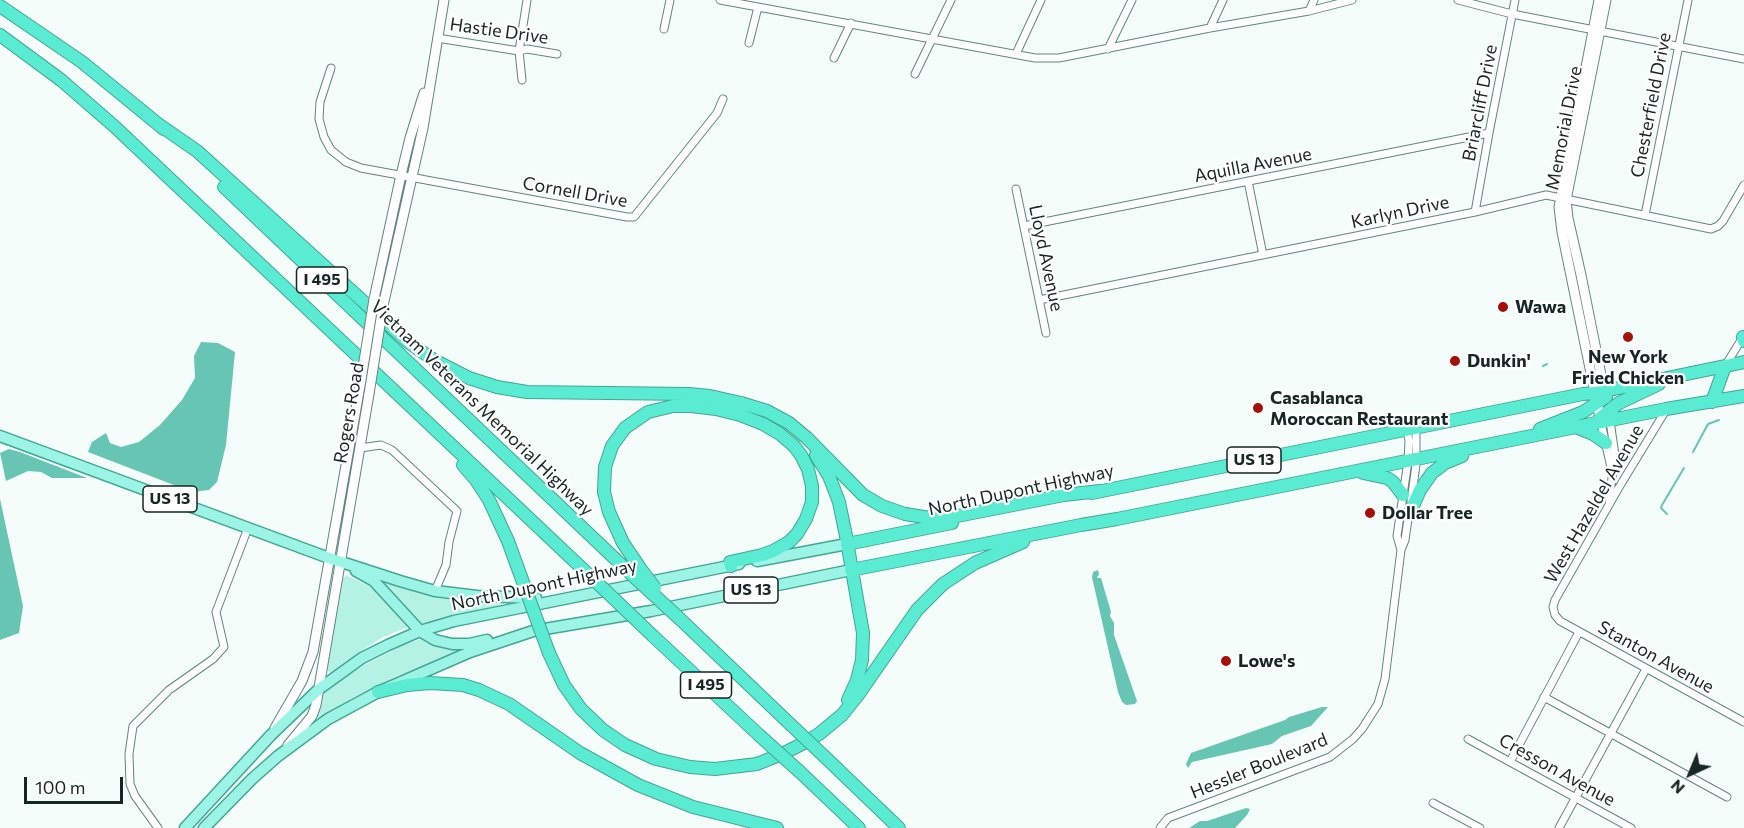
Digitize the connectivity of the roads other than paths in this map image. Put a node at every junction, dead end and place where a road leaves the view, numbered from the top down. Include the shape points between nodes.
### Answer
1 (444, 0) edge
2 (527, 0) edge
3 (670, 0) edge
4 (720, 0) edge
5 (951, 0) edge
6 (1041, 0) edge
7 (1132, 0) edge
8 (1223, 0) edge
9 (1314, 0) edge
10 (1352, 0) edge
11 (1458, 0) edge
12 (1515, 0) edge
13 (1599, 0) edge
14 (1606, 0) edge
15 (1688, 0) edge
16 (0, 6) edge
17 (758, 7) junction
18 (1309, 10) junction
19 (1512, 14) junction
20 (851, 23) junction
21 (1210, 28) junction
22 (1596, 29) junction
23 (664, 30) dead end
24 (0, 35) edge
25 (437, 38) junction
26 (933, 38) junction
27 (749, 43) dead end
28 (1678, 46) junction
29 (1108, 49) junction
30 (519, 51) junction
31 (557, 54) dead end
32 (1016, 54) junction
33 (834, 58) dead end
34 (1744, 59) edge
35 (432, 65) junction
36 (331, 68) dead end
37 (915, 74) dead end
38 (522, 80) dead end
39 (723, 99) dead end
40 (158, 124) junction
41 (1489, 133) junction
42 (400, 175) junction
43 (412, 177) junction
44 (1248, 181) junction
45 (1744, 185) edge
46 (1016, 189) dead end
47 (1563, 199) junction
48 (1475, 212) junction
49 (1645, 215) junction
50 (1024, 226) junction
51 (1263, 255) junction
52 (1039, 300) junction
53 (1046, 333) dead end
54 (1744, 338) edge
55 (1744, 362) edge
56 (1725, 366) junction
57 (1671, 378) junction
58 (1600, 396) junction
59 (1744, 396) edge
60 (403, 400) junction
61 (1712, 402) junction
62 (759, 409) junction
63 (1666, 410) junction
64 (1605, 418) junction
65 (1578, 428) junction
66 (1412, 429) junction
67 (0, 436) edge
68 (1505, 442) junction
69 (1606, 443) junction
70 (1482, 447) junction
71 (360, 448) junction
72 (1412, 460) junction
73 (1356, 471) junction
74 (1612, 475) junction
75 (1101, 491) junction
76 (1403, 495) junction
77 (1607, 510) junction
78 (1409, 515) junction
79 (1117, 519) junction
80 (248, 528) junction
81 (848, 544) junction
82 (1401, 550) junction
83 (329, 558) junction
84 (341, 561) junction
85 (731, 566) junction
86 (851, 570) junction
87 (636, 572) junction
88 (435, 591) junction
89 (560, 599) junction
90 (1555, 615) joint
91 (420, 631) junction
92 (533, 631) junction
93 (1580, 632) junction
94 (1646, 669) junction
95 (319, 689) junction
96 (378, 692) junction
97 (1544, 697) junction
98 (1744, 722) edge
99 (825, 729) junction
100 (1611, 734) junction
101 (271, 735) junction
102 (1468, 739) dead end
103 (278, 756) junction
104 (1510, 762) junction
105 (1575, 797) junction
106 (1727, 797) dead end
107 (1433, 803) dead end
108 (158, 828) edge
109 (186, 828) edge
110 (204, 828) edge
111 (777, 828) edge
112 (859, 828) edge
113 (899, 828) edge
114 (1160, 828) edge
115 (1480, 828) edge
116 (1559, 828) edge
117 (1631, 828) edge

1 - 25 street, Rogers Road
2 - 30 street
3 - 23 street
4 - 17 street
5 - 26 street
6 - 32 street
7 - 29 street
8 - 21 street
9 - 18 street
10 - 18 street
11 - 19 street
12 - 19 street, Briarcliff Drive
13 - 22 street, Memorial Drive
14 - 22 street, Memorial Drive
15 - 28 street, Chesterfield Drive
16 - 40 highway, Vietnam Veterans Memorial Highway / I 495 via 82,62
17 - 20 street
17 - 27 street
18 - 21 street
19 - 22 street
19 - 41 street, Briarcliff Drive
20 - 26 street
20 - 33 street
21 - 29 street
22 - 28 street
22 - 47 street, Memorial Drive
24 - 60 highway, I 495 via 114,126
25 - 30 street, Hastie Drive
25 - 35 street, Rogers Road
26 - 32 street
26 - 37 street
28 - 34 street
28 - 49 street, Chesterfield Drive
29 - 32 street via 1059,58
30 - 31 street, Hastie Drive
30 - 38 street
35 - 42 street, Rogers Road
35 - 43 street, Rogers Road
36 - 42 street, Cornell Drive via 319,119 331,150 361,168
39 - 43 street, Cornell Drive via 717,113 634,217
40 - 62 highway via 197,151 404,338 452,370 517,391 689,394
40 - 87 highway, Vietnam Veterans Memorial Highway / I 495
41 - 44 street, Aquilla Avenue
41 - 48 street, Briarcliff Drive
42 - 43 street, Cornell Drive
42 - 83 street, Rogers Road, bridge via 374,298
43 - 71 street, Rogers Road, bridge via 383,306
44 - 50 street, Aquilla Avenue
44 - 51 street
45 - 49 street, Karlyn Drive via 1723,221 1711,229
46 - 50 street, Lloyd Avenue
47 - 48 street, Karlyn Drive via 1537,196
47 - 49 street, Karlyn Drive
47 - 58 street, Memorial Drive via 1581,275
48 - 51 street, Karlyn Drive
50 - 52 street, Lloyd Avenue
51 - 52 street, Karlyn Drive
52 - 53 street, Lloyd Avenue
54 - 56 street
55 - 56 highway, North Dupont Highway / US 13
56 - 57 highway, North Dupont Highway / US 13
56 - 61 highway
57 - 58 highway, North Dupont Highway / US 13
57 - 64 highway via 1619,403
58 - 64 street, Memorial Drive
58 - 66 highway, North Dupont Highway / US 13 via 1583,394
58 - 68 highway via 1583,412
59 - 61 highway, US 13
60 - 99 highway, bridge via 481,486 498,518 549,653 568,691 610,735 665,762 708,769 757,764
60 - 112 highway, I 495, bridge
61 - 63 highway, US 13
62 - 75 highway via 794,427 863,495 905,514 947,518
62 - 81 highway via 792,430 822,464 837,496
63 - 64 highway, US 13
63 - 77 street, West Hazeldel Avenue
64 - 65 highway, US 13
64 - 69 street, Memorial Drive
64 - 74 street, Memorial Drive via 1615,455
65 - 68 highway, US 13
65 - 69 highway
66 - 72 street, Hessler Boulevard
66 - 75 highway, North Dupont Highway / US 13
67 - 80 main road, US 13
68 - 70 highway, US 13
69 - 74 street, Memorial Drive
70 - 72 highway, US 13
70 - 78 highway via 1432,473
71 - 84 street, Rogers Road
71 - 88 street via 381,445 392,450 457,511 446,566
72 - 73 highway, US 13
72 - 76 street, Hessler Boulevard
72 - 78 street, Hessler Boulevard
73 - 76 highway via 1387,478
73 - 79 highway, US 13
74 - 77 street, Memorial Drive
75 - 81 highway, North Dupont Highway / US 13
76 - 82 street, Hessler Boulevard via 1397,536
77 - 90 street, West Hazeldel Avenue via 1555,600
78 - 82 street, Hessler Boulevard
79 - 86 highway, US 13
79 - 99 highway via 1010,547 949,579 917,610 854,701
80 - 83 main road, US 13
80 - 108 street via 216,612 224,647 169,690 133,726 130,784
81 - 85 main road, North Dupont Highway / US 13
81 - 86 highway
82 - 114 street, Hessler Boulevard via 1385,679 1378,704 1362,729 1330,758 1168,818
83 - 84 main road, US 13
83 - 101 street, Rogers Road via 313,652 302,681
84 - 88 main road, US 13
84 - 91 main road, US 13 via 374,581
84 - 95 street, Rogers Road
85 - 87 highway via 730,562 778,549 800,529 812,497 808,469 789,441 763,424 716,409 673,406 648,412 625,428 612,446 605,467 604,492 612,520
85 - 89 main road, North Dupont Highway / US 13
86 - 92 main road, US 13
86 - 99 highway via 863,633 862,660 850,696
87 - 113 highway, I 495, bridge
88 - 89 main road, US 13
89 - 91 main road, North Dupont Highway
90 - 93 street, Stanton Avenue
91 - 92 main road, US 13 via 452,644
91 - 95 main road, North Dupont Highway via 362,658
92 - 96 main road via 470,652
93 - 94 street, Stanton Avenue
93 - 97 street
94 - 98 street, Stanton Avenue
94 - 100 street
95 - 101 main road, North Dupont Highway
95 - 103 street, Rogers Road via 312,716
96 - 103 main road via 328,720
96 - 111 highway via 430,683 479,690 509,704 580,753 638,785 699,809
97 - 100 street
97 - 104 street
100 - 105 street
100 - 106 street
101 - 109 main road, North Dupont Highway
102 - 104 street, Cresson Avenue
103 - 110 main road
104 - 105 street, Cresson Avenue
105 - 116 street
105 - 117 street, Cresson Avenue
107 - 115 street

